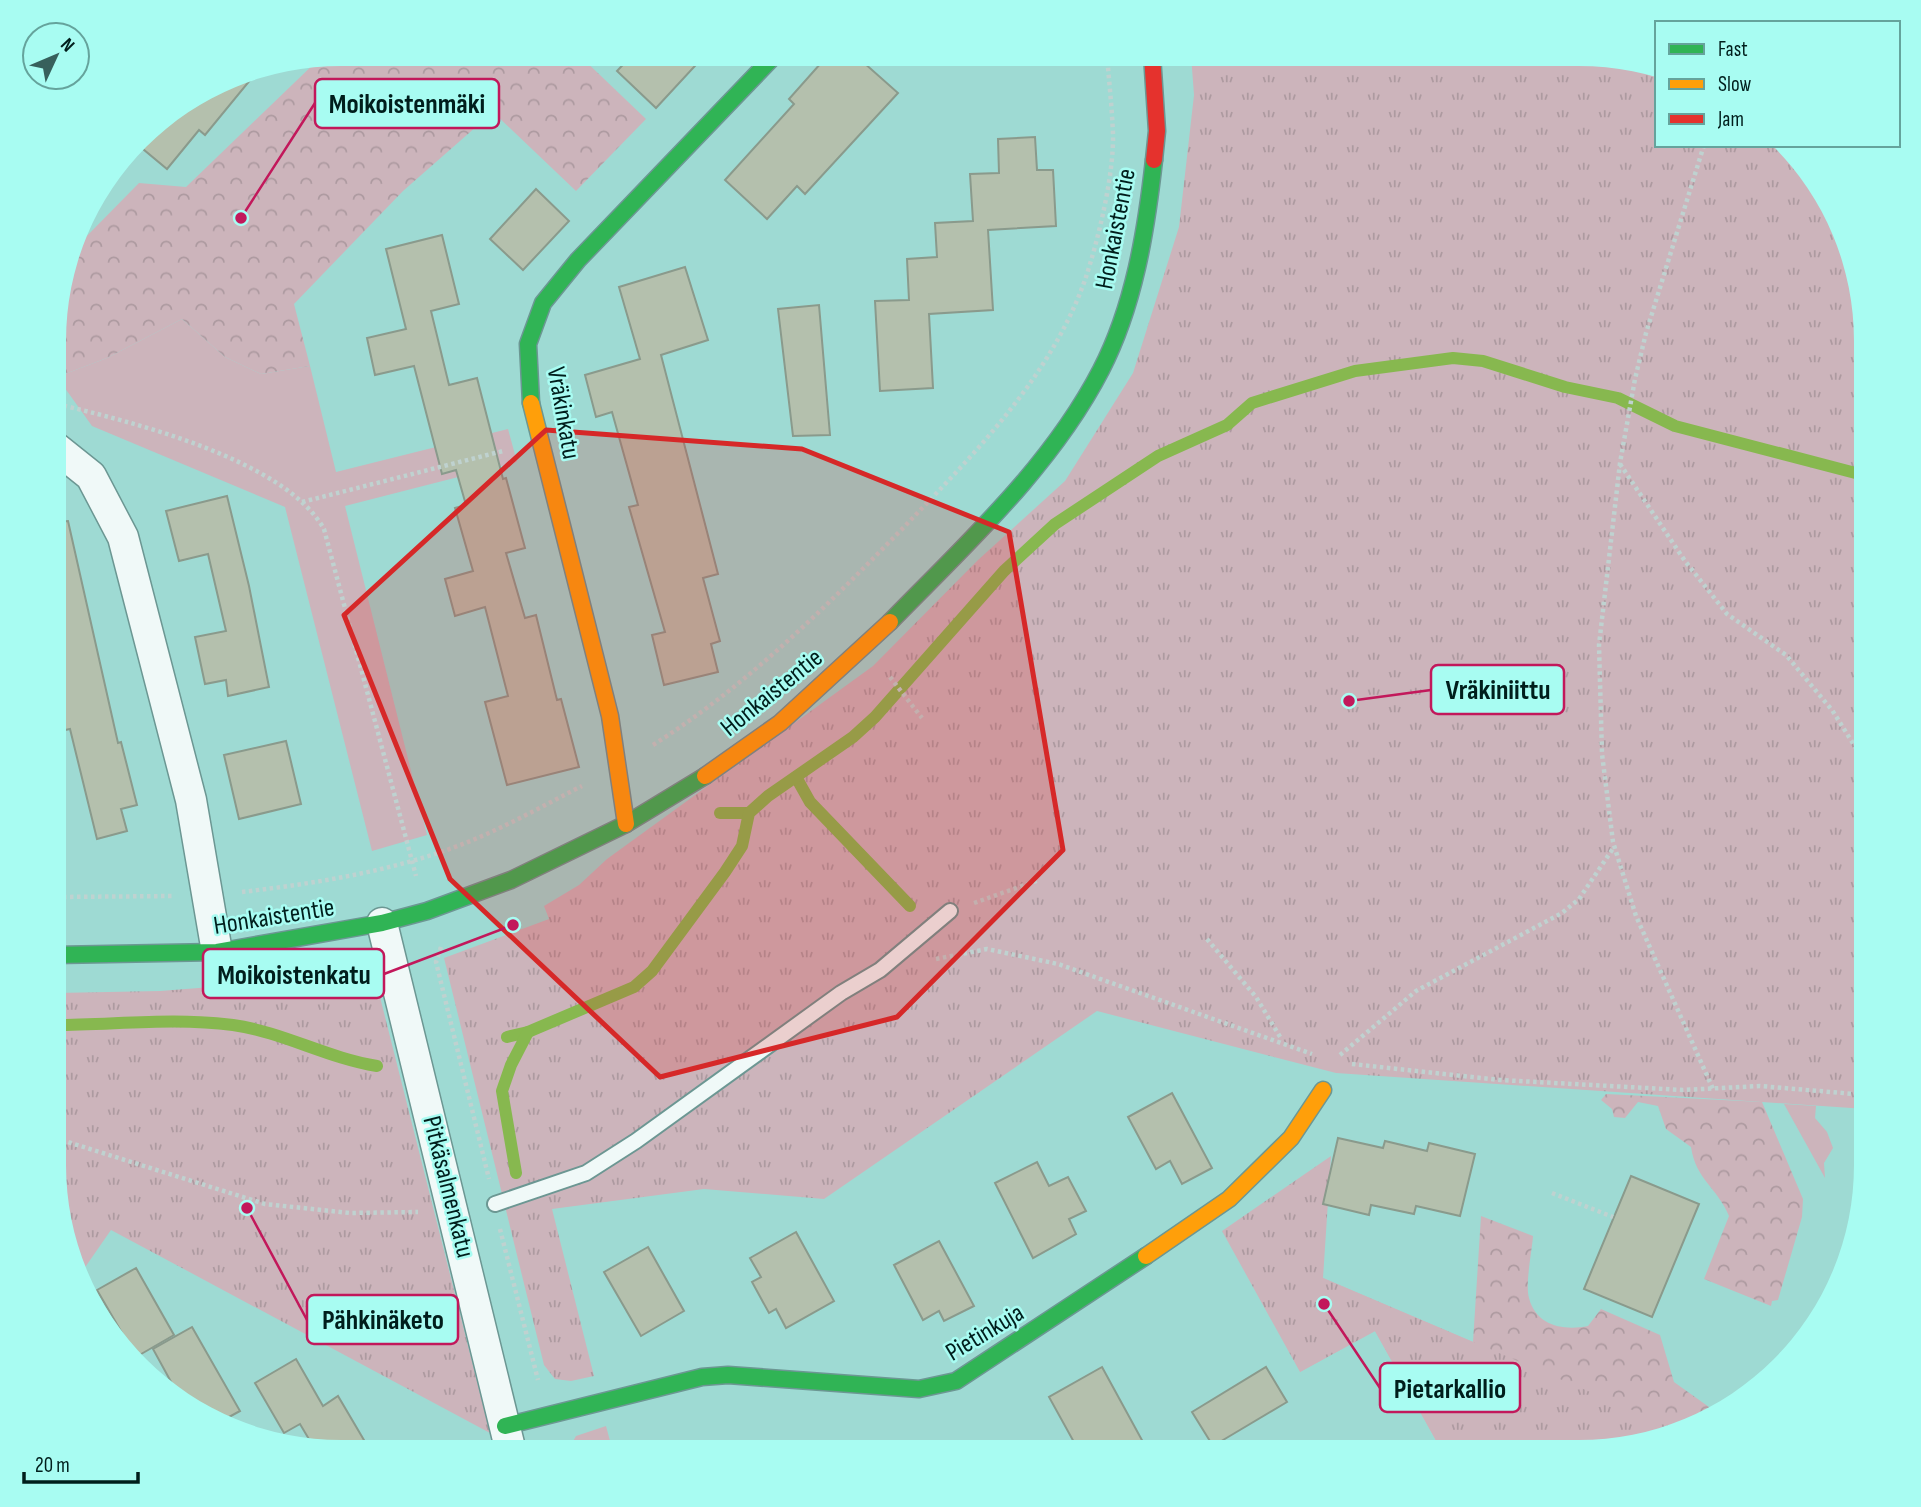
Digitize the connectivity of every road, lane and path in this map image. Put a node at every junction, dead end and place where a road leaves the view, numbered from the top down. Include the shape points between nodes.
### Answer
1 (764, 66) edge
2 (1108, 66) edge
3 (1153, 66) edge
4 (1703, 147) edge
5 (66, 407) edge
6 (541, 441) junction
7 (66, 455) edge
8 (1620, 463) junction
9 (302, 502) junction
10 (866, 646) junction
11 (922, 718) dead end
12 (1854, 745) edge
13 (617, 768) junction
14 (626, 824) junction
15 (1614, 847) junction
16 (411, 860) junction
17 (1039, 880) dead end
18 (205, 896) junction
19 (66, 897) edge
20 (950, 911) joint
21 (382, 923) junction
22 (1207, 939) dead end
23 (217, 952) junction
24 (66, 955) edge
25 (933, 959) dead end
26 (1282, 1041) junction
27 (1330, 1062) junction
28 (1713, 1089) junction
29 (1323, 1090) joint
30 (1854, 1094) edge
31 (66, 1141) edge
32 (1552, 1193) dead end
33 (495, 1204) dead end
34 (427, 1212) dead end
35 (1613, 1217) dead end
36 (508, 1439) edge

1 - 6 street, Vräkinkatu via 578,260 543,303 528,344 528,392
2 - 13 path via 1113,137 1101,220 1084,281 1018,403 821,612 709,709
3 - 10 street, Honkaistentie via 1157,131 1150,196 1135,282 1101,370 1049,449 973,536
4 - 8 path via 1646,333
5 - 9 path via 188,441 257,472
6 - 9 path
6 - 13 street, Vräkinkatu via 610,716
7 - 18 street via 91,476 123,537 191,800
8 - 12 path via 1685,561 1727,614 1786,655 1832,710
8 - 15 path via 1599,645 1602,754
9 - 16 path via 324,528
10 - 11 path
10 - 14 street, Honkaistentie via 780,723
13 - 14 street, Vräkinkatu
13 - 16 path via 489,833
14 - 21 street, Honkaistentie via 511,880
15 - 27 path via 1579,899 1562,914 1416,991
15 - 28 path via 1636,916
16 - 18 path via 324,882
17 - 20 path
18 - 19 path
18 - 23 street
20 - 33 lane via 880,970 841,993 636,1141 586,1173
21 - 23 street, Honkaistentie
21 - 36 street, Pitkäsalmenkatu
22 - 26 path via 1256,997
23 - 24 street, Honkaistentie
25 - 26 path via 987,949 1058,964
26 - 27 path
27 - 28 path via 1500,1080
27 - 29 path
28 - 30 path via 1760,1086
29 - 36 street, Pietinkuja via 1291,1138 1229,1199 956,1381 919,1389 702,1377
31 - 34 path via 265,1204 350,1213
32 - 35 path

